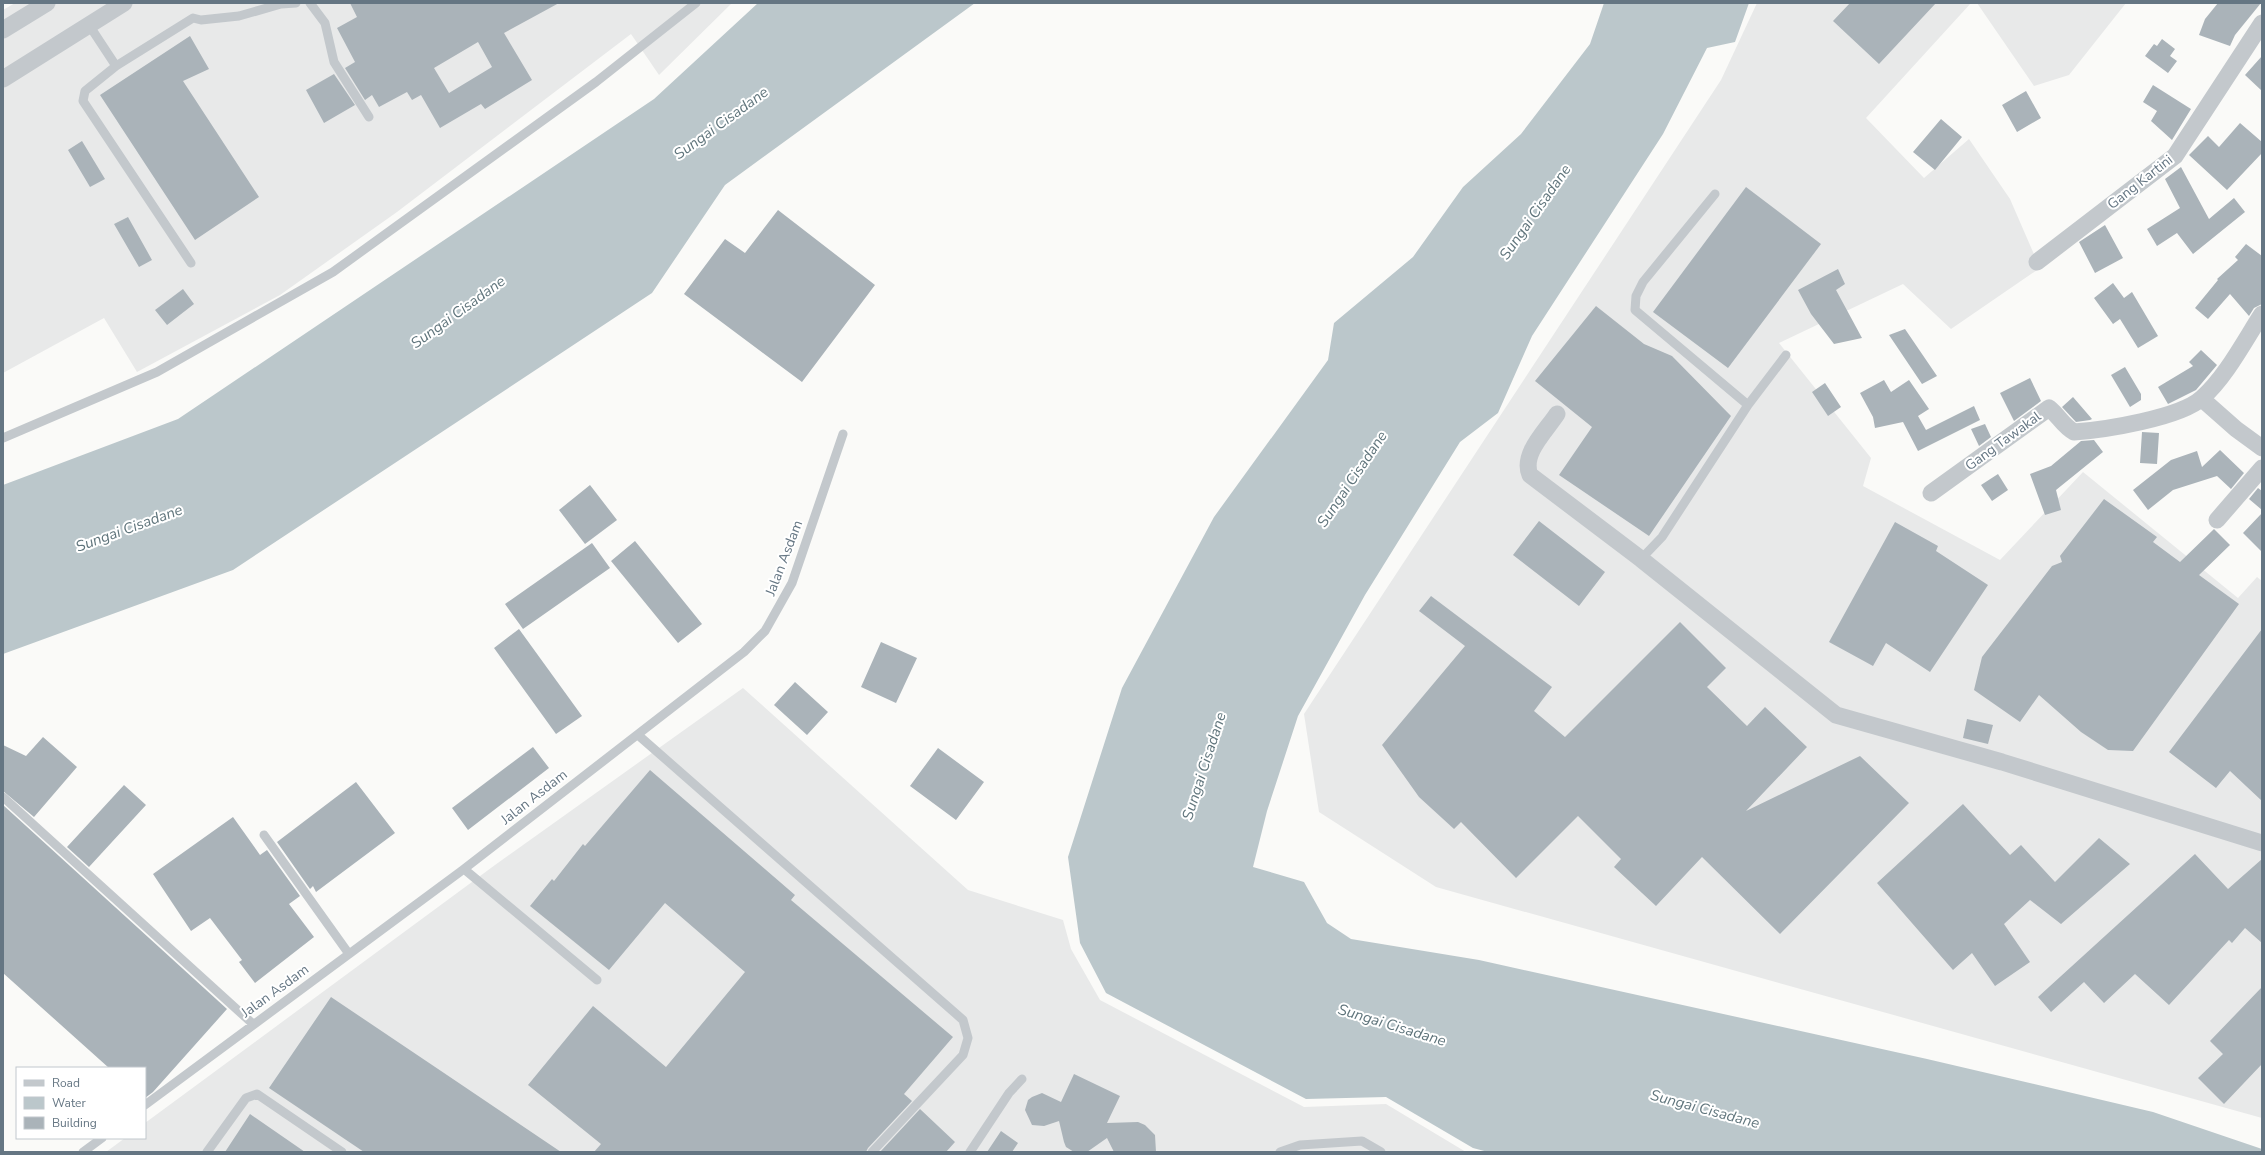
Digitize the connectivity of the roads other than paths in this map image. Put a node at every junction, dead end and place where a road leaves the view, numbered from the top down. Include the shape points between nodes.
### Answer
1 (47, 3) edge
2 (124, 3) edge
3 (296, 3) edge
4 (310, 3) edge
5 (696, 3) edge
6 (2262, 23) edge
7 (89, 25) junction
8 (3, 30) edge
9 (116, 66) junction
10 (3, 79) edge
11 (369, 117) dead end
12 (1715, 194) dead end
13 (2037, 262) dead end
14 (191, 263) dead end
15 (2262, 314) edge
16 (1786, 356) dead end
17 (2202, 399) junction
18 (1748, 405) junction
19 (1557, 414) dead end
20 (843, 434) dead end
21 (3, 438) edge
22 (2262, 448) edge
23 (2262, 468) edge
24 (1931, 493) dead end
25 (2217, 520) dead end
26 (1641, 559) junction
27 (638, 735) junction
28 (3, 797) edge
29 (264, 835) dead end
30 (2262, 843) edge
31 (464, 868) junction
32 (349, 954) junction
33 (597, 980) dead end
34 (253, 1024) junction
35 (1022, 1079) dead end
36 (146, 1105) edge
37 (101, 1139) edge
38 (84, 1152) edge
39 (207, 1152) edge
40 (342, 1152) edge
41 (872, 1152) edge
42 (970, 1152) edge
43 (1280, 1152) edge
44 (1381, 1152) edge

1 - 8 street
2 - 7 street
3 - 9 lane via 281,4 239,16 202,20 193,18
4 - 11 lane via 325,23 334,62
5 - 21 lane via 596,82 333,272 157,372
6 - 13 street, Gang Kartini via 2174,156
7 - 9 lane
7 - 10 street
9 - 14 lane via 85,91 83,101
12 - 18 lane via 1643,282 1636,296 1635,310
15 - 17 street, Gang Tawakal via 2218,381
16 - 18 lane
17 - 22 street
17 - 24 street, Gang Tawakal via 2137,422 2074,432 2065,428 2058,415 2049,408
18 - 26 lane via 1662,537
19 - 26 street via 1528,458 1527,467 1530,475
20 - 27 lane, Jalan Asdam via 792,583 765,631 744,652
23 - 25 street
26 - 30 street via 1836,715 2002,762
27 - 31 lane, Jalan Asdam
27 - 41 lane via 963,1020 968,1038 963,1055
28 - 34 lane
29 - 32 lane
31 - 32 lane, Jalan Asdam
31 - 33 lane
32 - 34 lane, Jalan Asdam
34 - 36 lane, Jalan Asdam
35 - 42 lane via 1009,1093
37 - 38 lane
39 - 40 lane via 246,1098 257,1094
43 - 44 lane via 1300,1145 1362,1141

